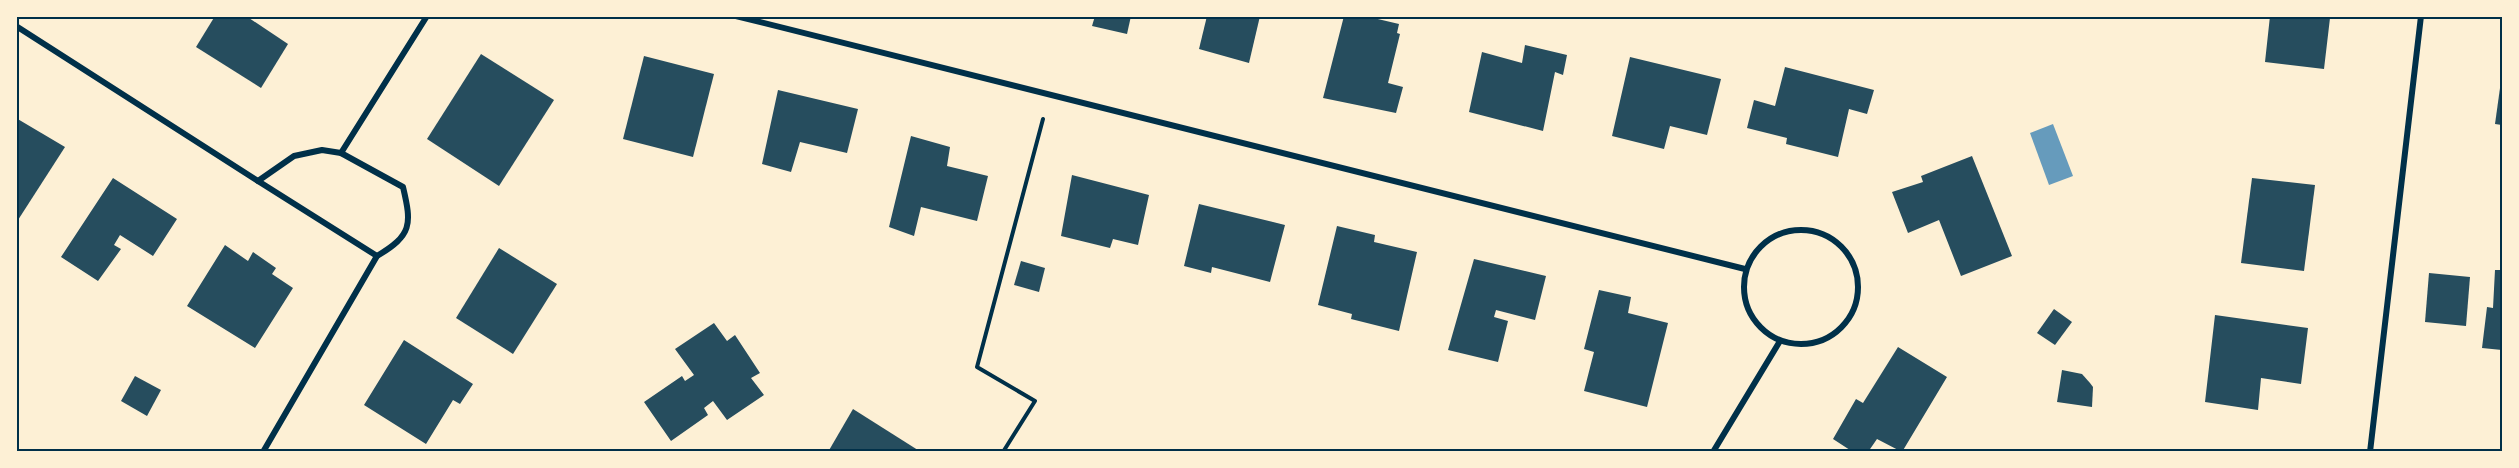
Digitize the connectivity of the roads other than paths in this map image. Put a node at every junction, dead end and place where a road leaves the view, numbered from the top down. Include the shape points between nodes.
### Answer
1 (427, 16) edge
2 (736, 16) edge
3 (2421, 16) edge
4 (16, 26) edge
5 (341, 153) junction
6 (258, 181) junction
7 (377, 255) junction
8 (1745, 269) junction
9 (1780, 341) junction
10 (263, 452) edge
11 (1713, 452) edge
12 (2370, 452) edge

1 - 5 street
2 - 8 street
3 - 12 street
4 - 6 street
5 - 6 street via 322,150 294,156
5 - 7 street via 403,187 410,219 398,243
6 - 7 street
7 - 10 street
8 - 9 street via 1744,298 1756,324
8 - 9 street via 1760,246 1783,231 1811,229 1836,240 1853,261 1859,288 1852,315 1833,335 1807,345
9 - 11 street

